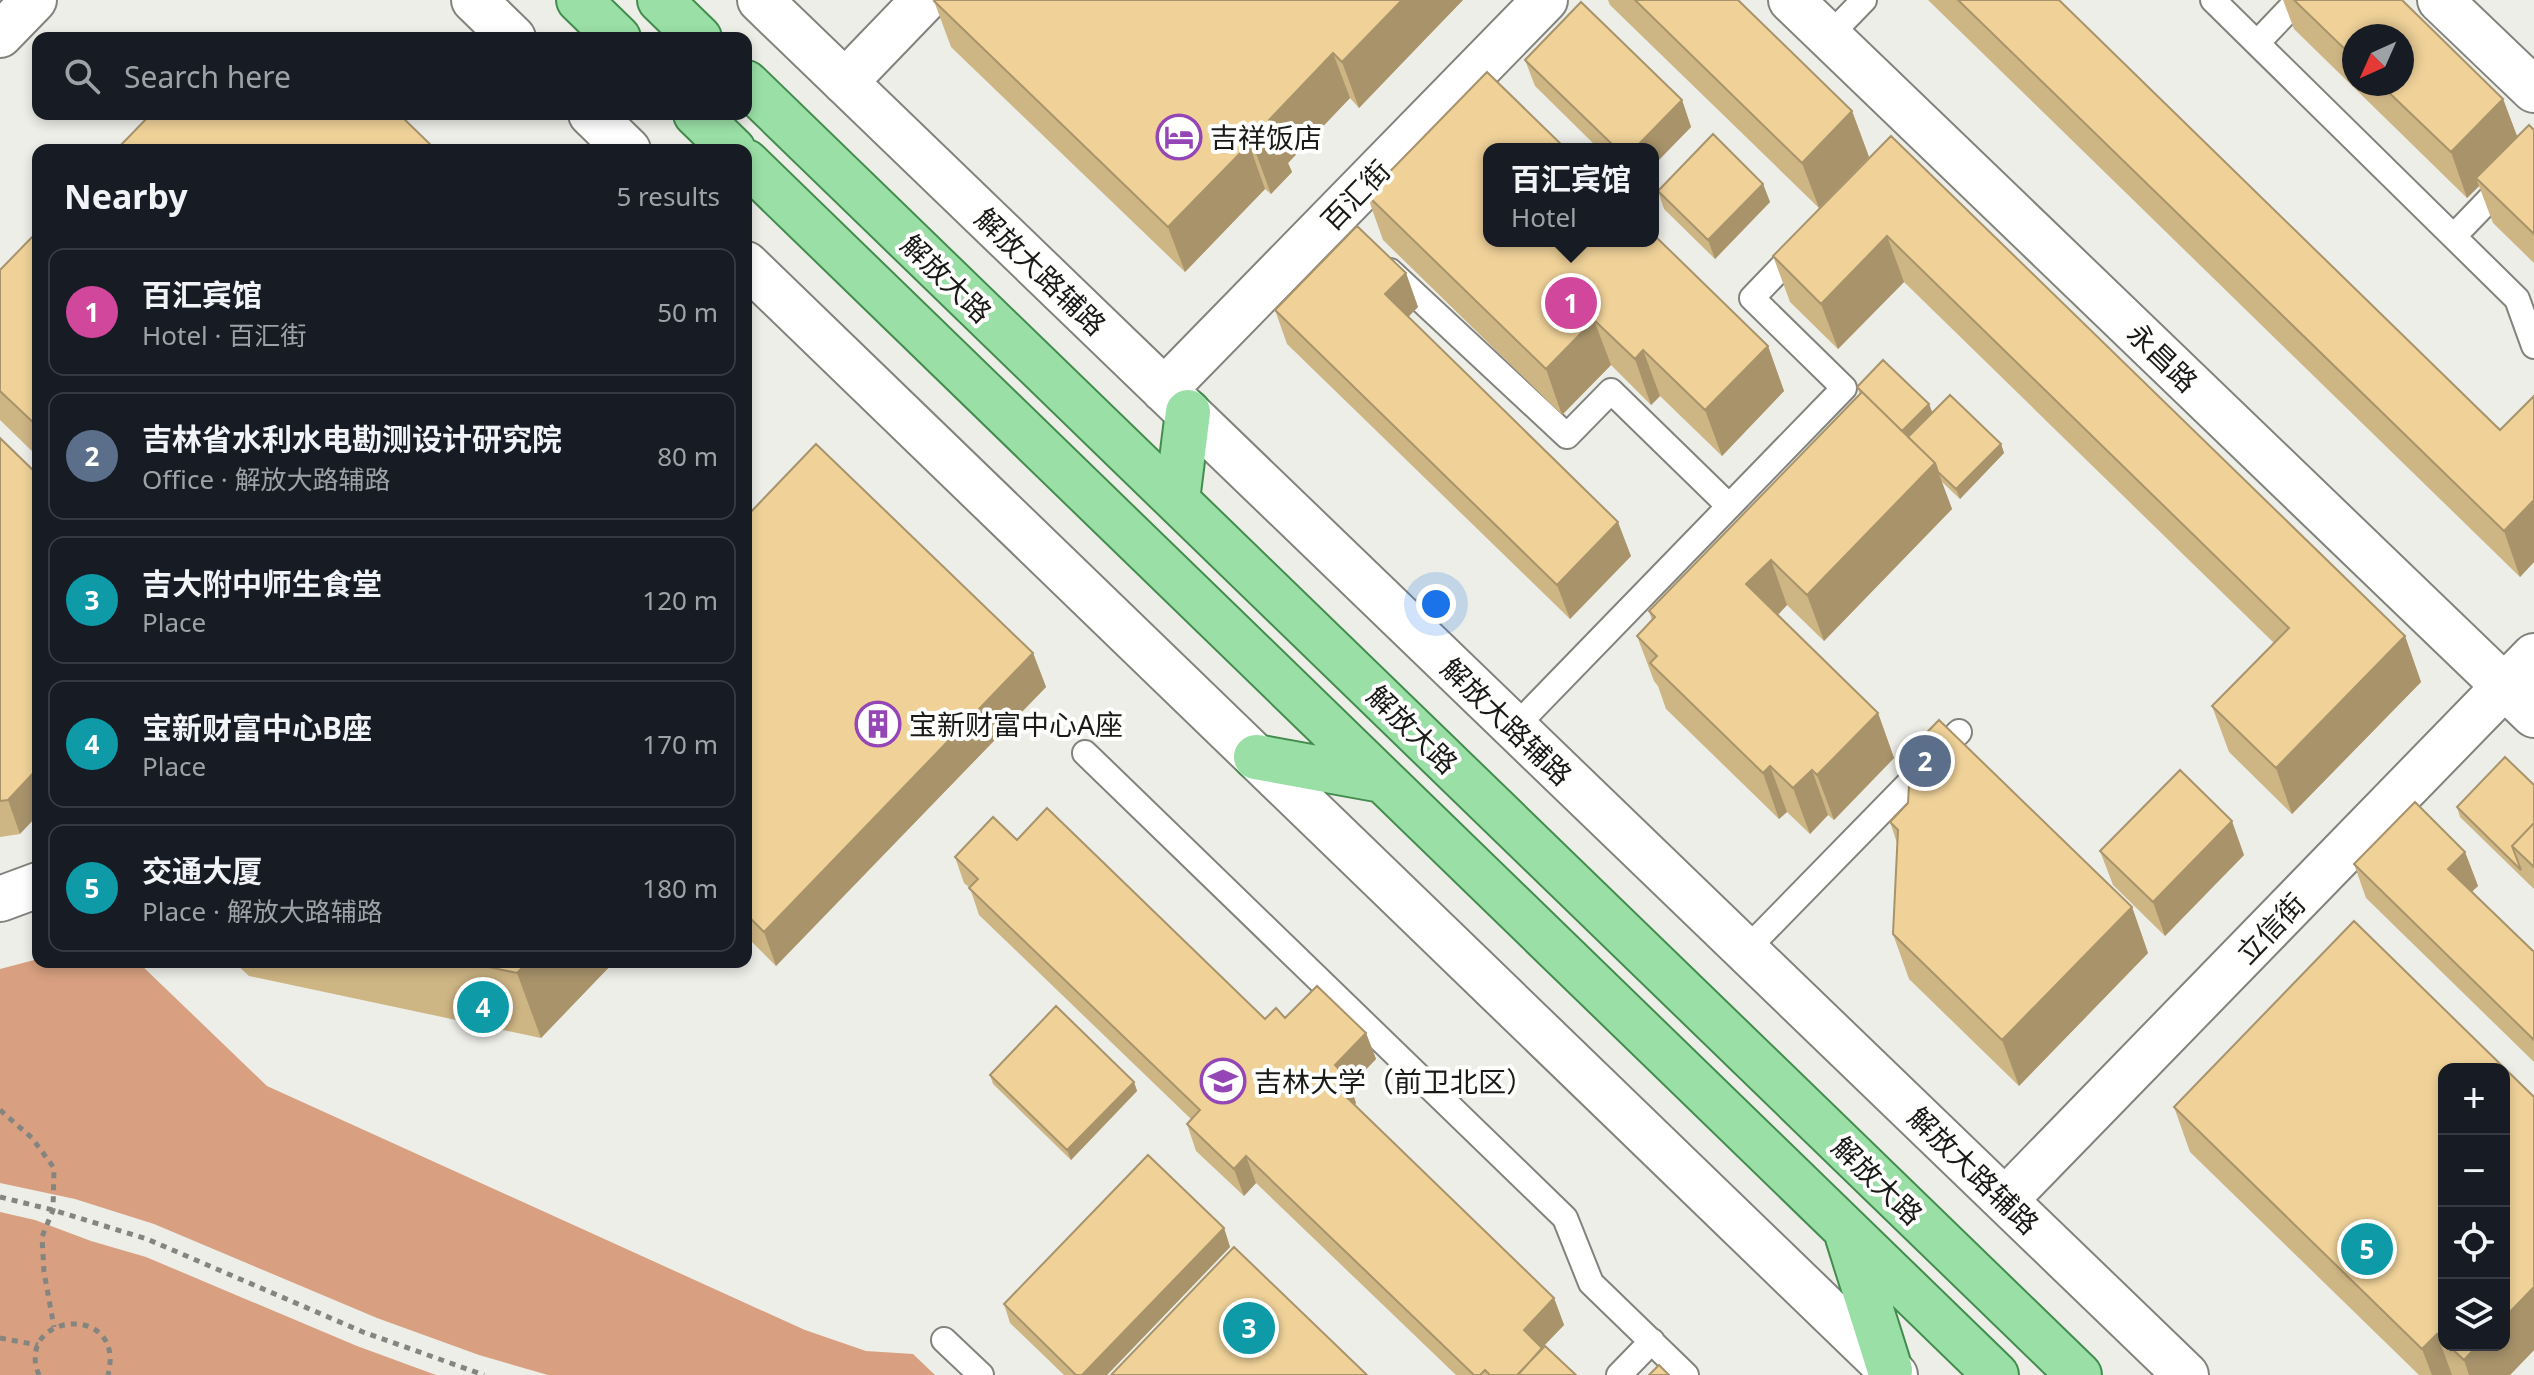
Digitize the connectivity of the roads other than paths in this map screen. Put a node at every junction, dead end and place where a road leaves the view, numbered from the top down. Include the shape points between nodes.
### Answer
1 (34, 0) edge
2 (474, 0) edge
3 (579, 0) edge
4 (660, 0) edge
5 (760, 0) edge
6 (924, 0) edge
7 (1545, 0) edge
8 (1791, 0) edge
9 (1864, 0) edge
10 (2213, 0) edge
11 (2298, 0) edge
12 (2440, 0) edge
13 (507, 32) edge
14 (612, 32) edge
15 (693, 32) edge
16 (0, 35) edge
17 (1830, 35) junction
18 (2257, 43) junction
19 (845, 82) junction
20 (752, 89) edge
21 (2534, 90) edge
22 (597, 120) edge
23 (702, 120) edge
24 (622, 144) edge
25 (727, 144) edge
26 (2534, 153) edge
27 (752, 168) edge
28 (1816, 232) edge
29 (2454, 236) junction
30 (1377, 259) edge
31 (752, 270) edge
32 (2534, 346) edge
33 (1176, 401) junction
34 (1177, 500) junction
35 (1729, 506) junction
36 (2524, 686) edge
37 (1514, 728) junction
38 (1959, 732) dead end
39 (1085, 753) dead end
40 (1256, 757) junction
41 (1382, 780) junction
42 (32, 887) edge
43 (0, 899) edge
44 (1746, 950) junction
45 (2005, 1200) junction
46 (1847, 1231) junction
47 (944, 1340) dead end
48 (1652, 1341) junction
49 (1893, 1372) edge
50 (981, 1375) edge
51 (1619, 1375) edge
52 (1686, 1375) edge
53 (1996, 1375) edge
54 (2079, 1375) edge
55 (2186, 1375) edge

1 - 16 street
2 - 13 street
3 - 14 main road
4 - 15 main road
5 - 19 street, 解放大路辅路
6 - 19 street
7 - 33 street, 百汇街 via 1344,228
8 - 17 street, 永昌路
9 - 17 lane
10 - 18 lane
11 - 18 lane
12 - 21 street
17 - 36 street, 永昌路 via 1911,134
18 - 29 lane
19 - 33 street, 解放大路辅路
20 - 34 main road, 解放大路
22 - 24 street
23 - 25 main road
26 - 29 lane
27 - 41 main road, 解放大路
28 - 35 lane via 1752,298 1844,388
29 - 32 lane via 2517,299
30 - 35 lane via 1567,436 1611,391
31 - 40 street
33 - 34 main road
33 - 37 street, 解放大路辅路
34 - 54 main road, 解放大路
35 - 37 lane
36 - 45 street, 立信街
37 - 44 street, 解放大路辅路
38 - 44 lane
39 - 48 lane via 1565,1218 1591,1283
40 - 41 main road
40 - 49 street
41 - 46 main road, 解放大路
42 - 43 street
44 - 45 street, 解放大路辅路
45 - 55 street, 解放大路辅路
46 - 49 main road
46 - 53 main road, 解放大路
47 - 50 lane
48 - 51 lane
48 - 52 lane

